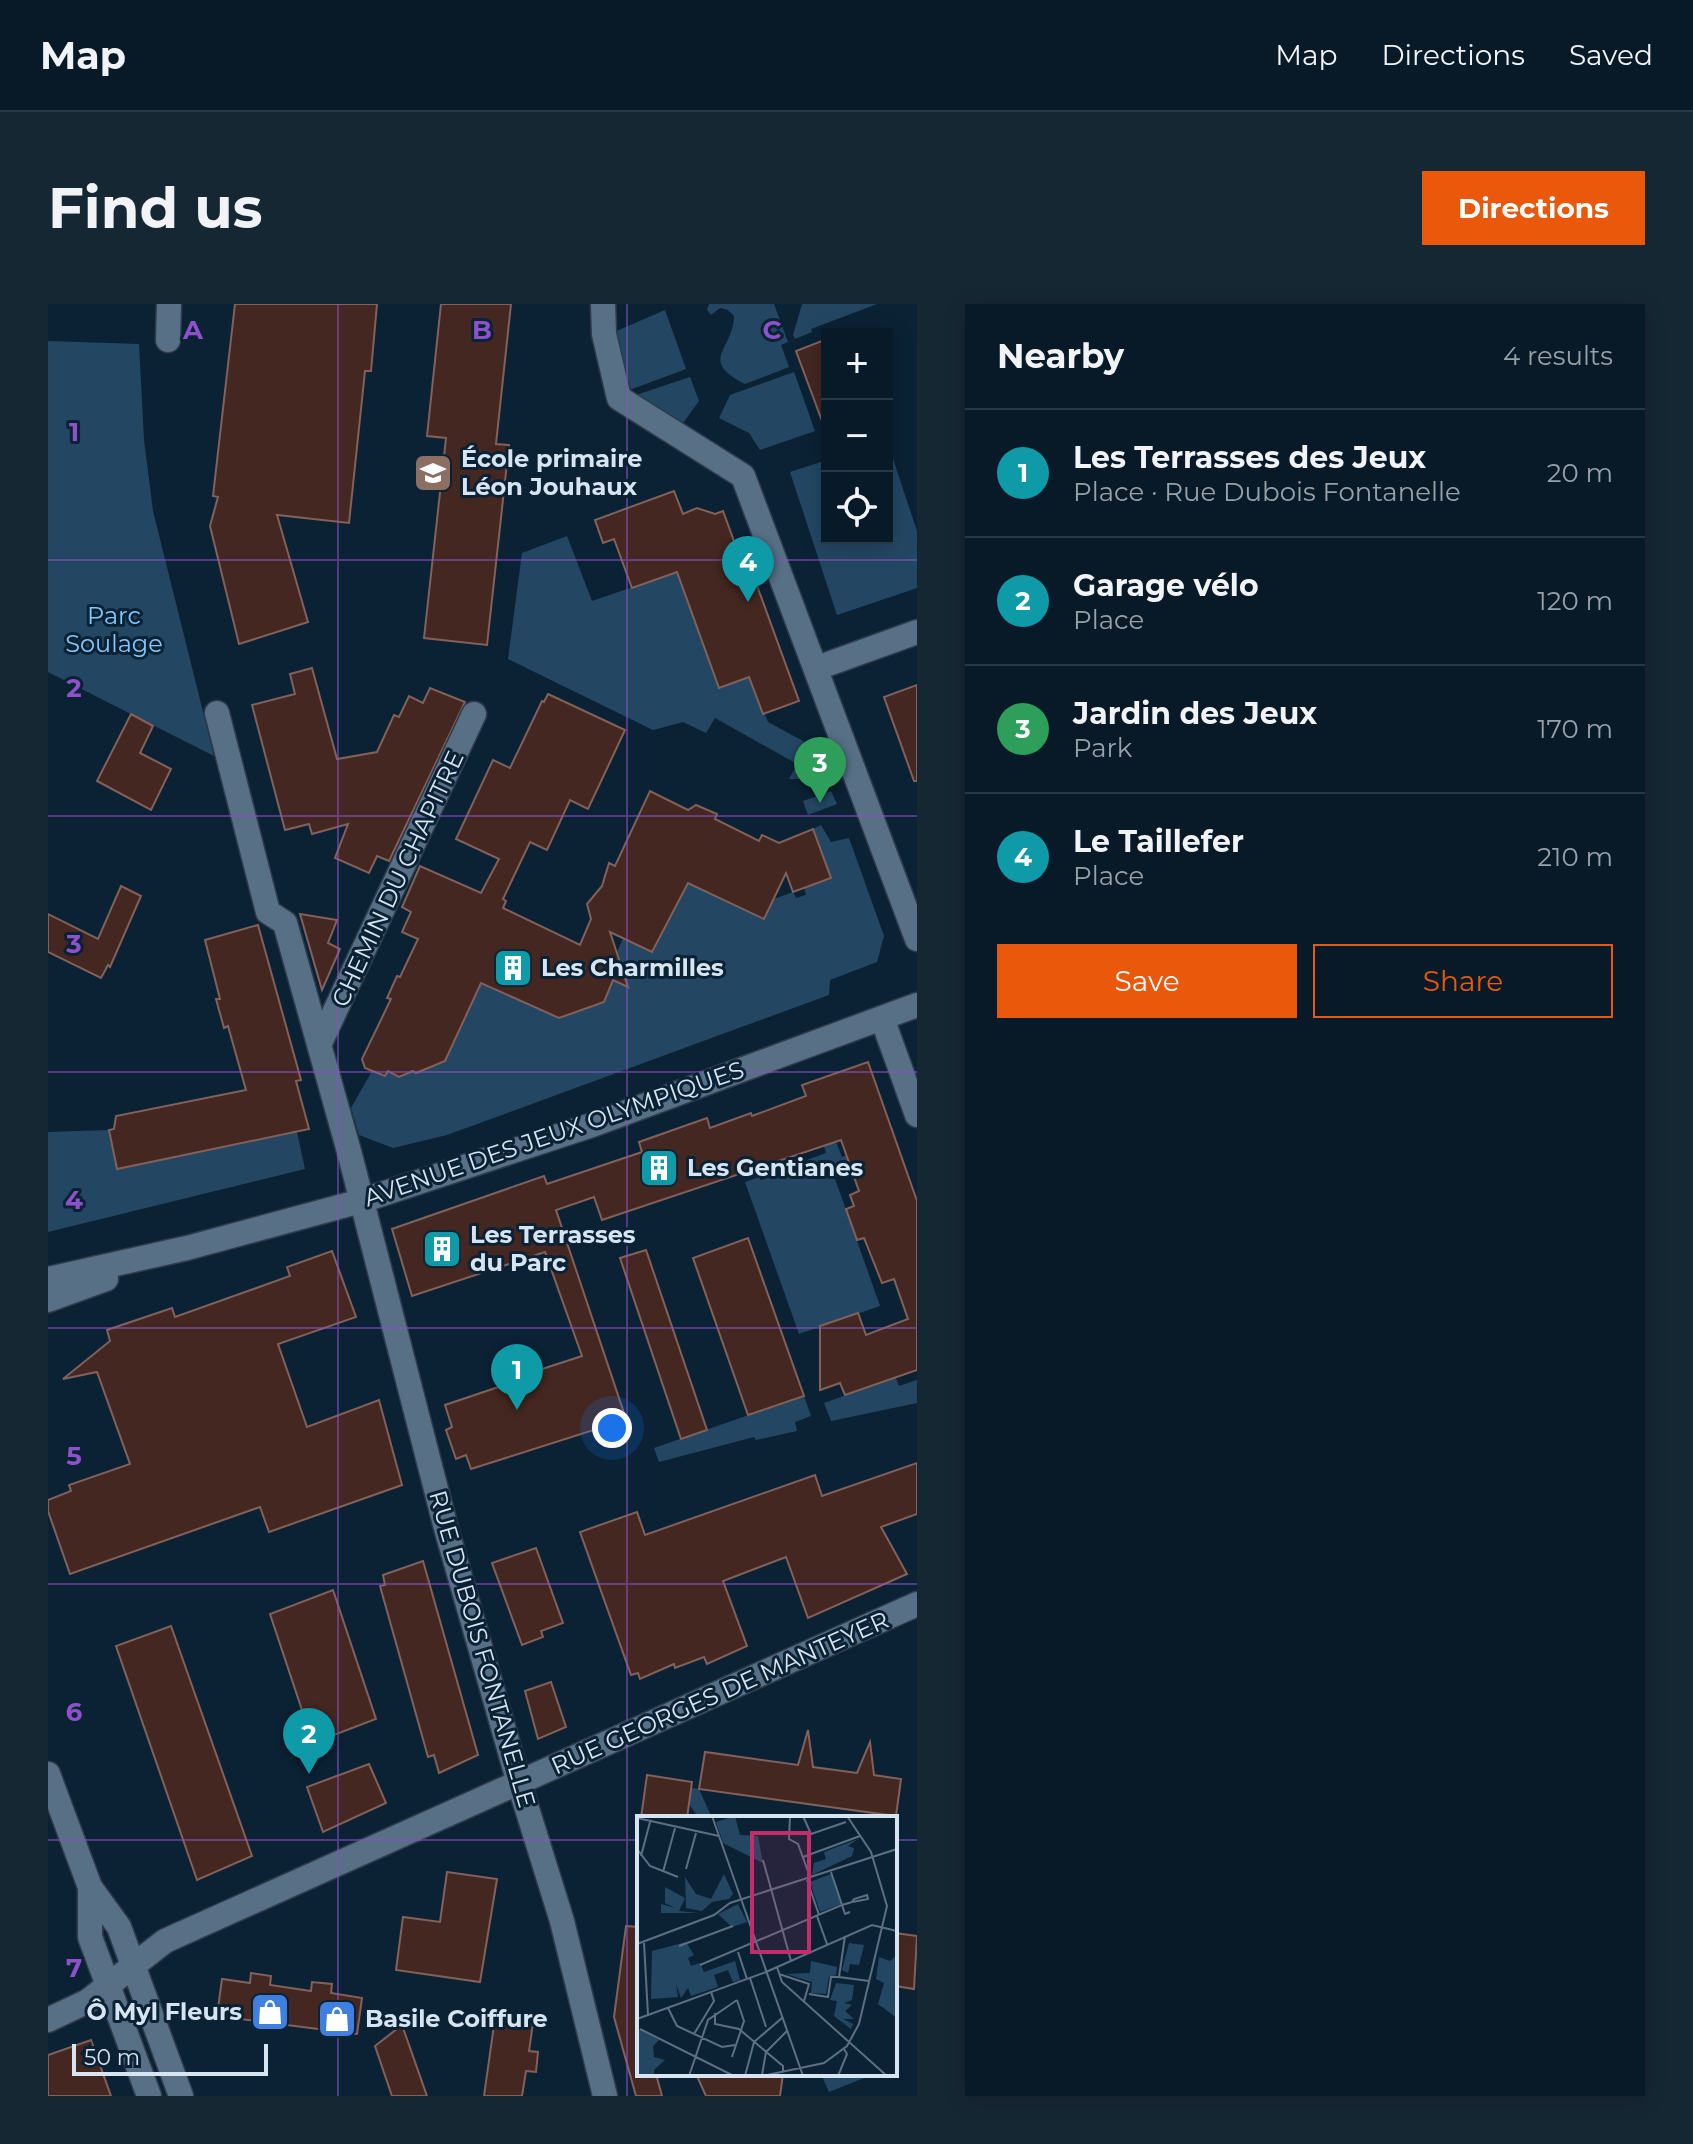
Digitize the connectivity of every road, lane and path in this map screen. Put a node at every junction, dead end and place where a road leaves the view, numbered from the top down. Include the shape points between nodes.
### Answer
1 (169, 304) edge
2 (603, 310) edge
3 (168, 340) dead end
4 (917, 632) edge
5 (817, 668) junction
6 (217, 713) dead end
7 (474, 714) dead end
8 (917, 939) edge
9 (917, 1005) edge
10 (882, 1018) junction
11 (320, 1043) junction
12 (917, 1115) edge
13 (361, 1201) junction
14 (187, 1248) junction
15 (48, 1279) edge
16 (48, 1300) edge
17 (917, 1604) edge
18 (48, 1774) edge
19 (519, 1783) junction
20 (90, 1887) junction
21 (134, 1966) junction
22 (108, 1986) junction
23 (48, 2020) edge
24 (149, 2096) edge
25 (181, 2096) edge
26 (605, 2096) edge

1 - 3 street
2 - 5 street via 619,398 743,476
4 - 5 street
5 - 8 street
6 - 11 street, CHEMIN DU CHAPITRE via 268,912 285,923
7 - 11 street, CHEMIN DU CHAPITRE
9 - 10 street, AVENUE DES JEUX OLYMPIQUES
10 - 12 street
10 - 13 street, AVENUE DES JEUX OLYMPIQUES via 592,1125
11 - 13 street, CHEMIN DU CHAPITRE
13 - 14 street, AVENUE DES JEUX OLYMPIQUES
13 - 19 street, RUE DUBOIS FONTANELLE
14 - 15 street, AVENUE DES JEUX OLYMPIQUES
14 - 16 street, AVENUE DES JEUX OLYMPIQUES
17 - 19 street, RUE GEORGES DE MANTEYER
18 - 20 street
19 - 21 street, RUE GEORGES DE MANTEYER via 165,1941
19 - 26 street, RUE DUBOIS FONTANELLE via 562,1921
20 - 21 street via 119,1927
20 - 22 street via 90,1937
21 - 22 street, RUE GEORGES DE MANTEYER
21 - 25 street
22 - 23 street, RUE GEORGES DE MANTEYER
22 - 24 street

